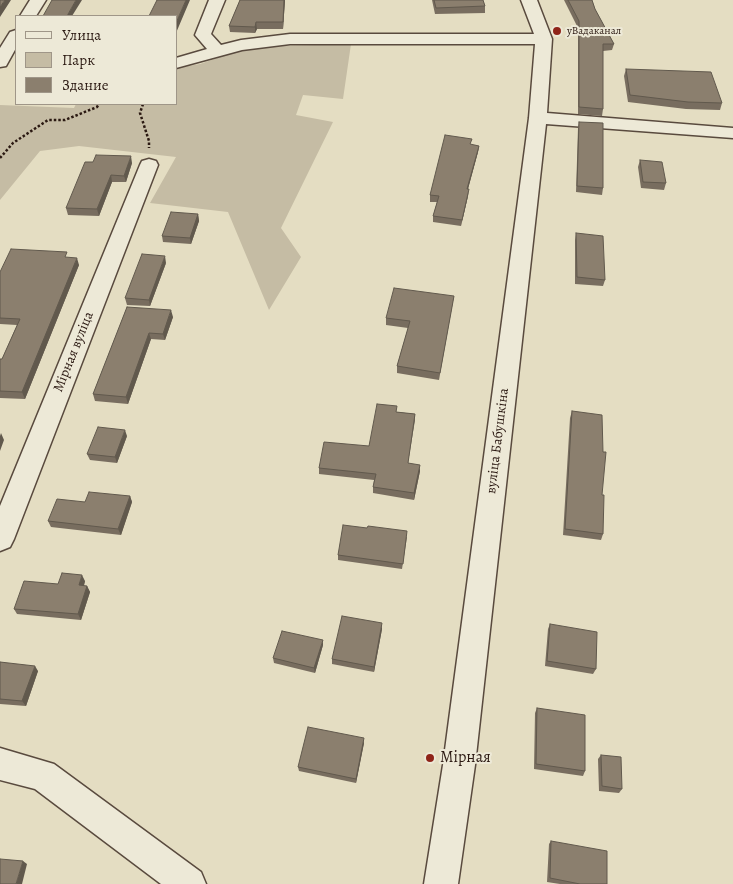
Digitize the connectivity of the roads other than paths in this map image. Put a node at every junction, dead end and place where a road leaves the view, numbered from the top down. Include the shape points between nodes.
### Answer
1 (38, 0) edge
2 (217, 0) edge
3 (529, 0) edge
4 (29, 15) edge
5 (15, 37) edge
6 (544, 39) junction
7 (218, 51) junction
8 (0, 62) edge
9 (178, 62) edge
10 (15, 63) edge
11 (538, 118) junction
12 (733, 133) edge
13 (149, 165) road end
14 (0, 539) edge
15 (0, 764) edge
16 (189, 884) edge
17 (441, 884) edge

1 - 4 street
2 - 7 street via 203,35
3 - 6 street, вуліца Бабушкіна
5 - 8 street
6 - 7 street via 290,40 241,44
6 - 11 street, вуліца Бабушкіна
7 - 9 street
8 - 10 street
11 - 12 street
11 - 17 street, вуліца Бабушкіна via 459,765
13 - 14 street, Мірная вуліца
15 - 16 street via 42,775

